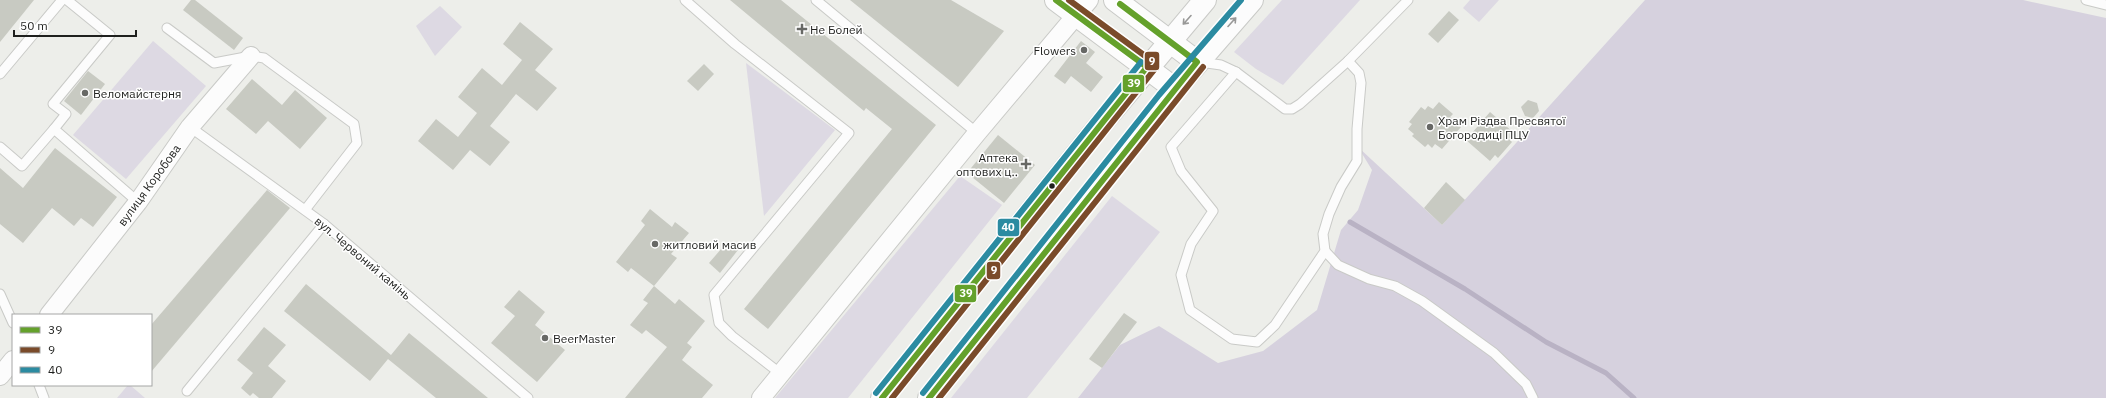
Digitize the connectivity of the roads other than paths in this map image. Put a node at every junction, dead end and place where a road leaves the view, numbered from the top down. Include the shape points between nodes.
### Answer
1 (62, 0) edge
2 (67, 0) edge
3 (685, 0) edge
4 (816, 0) edge
5 (1056, 0) edge
6 (1115, 0) edge
7 (1205, 0) edge
8 (1252, 0) edge
9 (1408, 0) edge
10 (2086, 0) edge
11 (2106, 5) edge
12 (1082, 7) edge
13 (167, 28) dead end
14 (1169, 42) junction
15 (251, 56) junction
16 (1348, 61) junction
17 (1197, 62) junction
18 (1147, 68) junction
19 (1236, 72) junction
20 (0, 74) edge
21 (1175, 89) junction
22 (190, 127) junction
23 (54, 129) junction
24 (977, 133) junction
25 (0, 147) edge
26 (138, 202) junction
27 (305, 210) junction
28 (324, 224) junction
29 (1325, 251) junction
30 (0, 294) edge
31 (50, 314) edge
32 (12, 321) edge
33 (12, 361) edge
34 (781, 374) junction
35 (0, 376) edge
36 (39, 386) edge
37 (187, 391) dead end
38 (44, 398) edge
39 (528, 398) edge
40 (761, 398) edge
41 (882, 398) edge
42 (929, 398) edge
43 (1532, 398) edge

1 - 20 lane
2 - 23 lane via 110,35 53,104 66,114
3 - 34 lane via 735,44 849,133 714,295 719,323
4 - 24 lane
5 - 12 main road
6 - 14 main road
7 -> 14 main road
17 -> 8 main road
9 - 16 lane
10 - 11 lane
12 - 18 main road
12 - 24 street
13 - 15 lane via 214,63
14 - 17 main road
14 - 18 main road
15 - 22 street, вулиця Коробова
15 - 27 lane via 264,58 354,124 357,143
16 - 19 lane via 1292,109 1286,109
16 - 29 lane via 1359,73 1361,83 1356,129 1357,161 1329,214 1323,234
17 - 19 lane via 1221,65
17 - 21 main road
18 - 21 main road
18 - 41 main road
19 - 29 lane via 1171,147 1181,171 1213,211 1191,244 1181,275 1190,310 1232,339 1257,342 1275,325
21 - 42 main road
22 - 26 street, вулиця Коробова
22 - 27 lane, вул. Червоний камінь
23 - 25 lane via 22,166
23 - 26 lane
24 - 34 street
26 - 31 street, вулиця Коробова
27 - 28 lane, вул. Червоний камінь
28 - 37 lane
28 - 39 lane, вул. Червоний камінь
29 - 43 lane via 1338,265 1369,279 1395,286 1422,301 1494,354 1526,384
30 - 32 lane
33 - 35 street
34 - 40 street
36 - 38 lane

